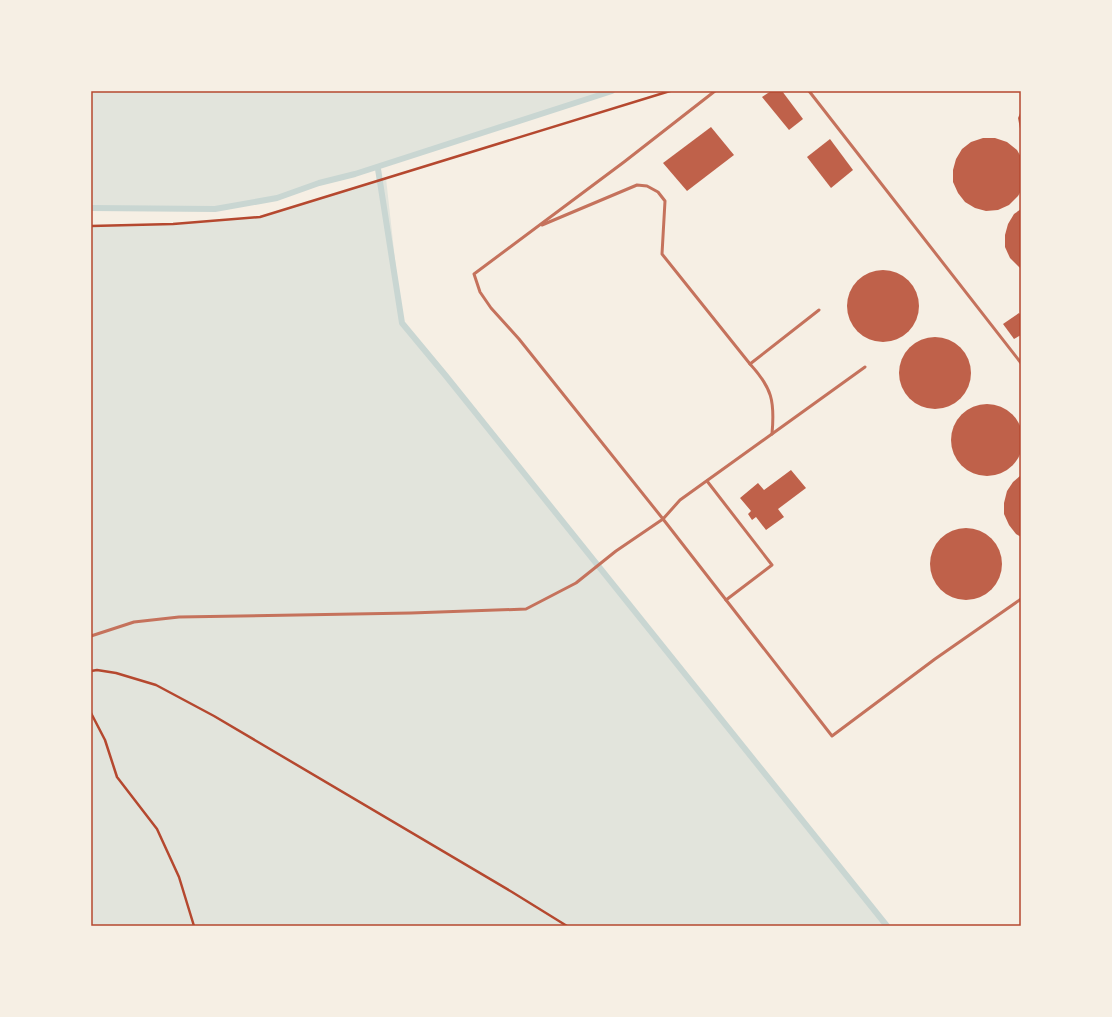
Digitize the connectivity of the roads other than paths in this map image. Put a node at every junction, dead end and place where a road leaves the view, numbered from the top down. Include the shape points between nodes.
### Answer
1 (715, 91) edge
2 (809, 91) edge
3 (536, 227) junction
4 (819, 310) dead end
5 (1021, 363) edge
6 (750, 364) junction
7 (865, 367) dead end
8 (772, 434) junction
9 (707, 481) junction
10 (663, 519) junction
11 (1021, 599) edge
12 (726, 600) junction
13 (91, 636) edge

1 - 3 lane
2 - 5 lane
3 - 6 lane via 637,185 647,186 658,192 665,201 662,254
3 - 10 lane via 474,274 480,292
4 - 6 lane
6 - 8 lane via 762,378 771,395 774,413
7 - 8 lane
8 - 9 lane
9 - 10 lane via 680,500
9 - 12 lane via 772,565
10 - 12 lane
10 - 13 lane via 609,556 576,583 526,609 179,617 134,622
11 - 12 lane via 832,736

